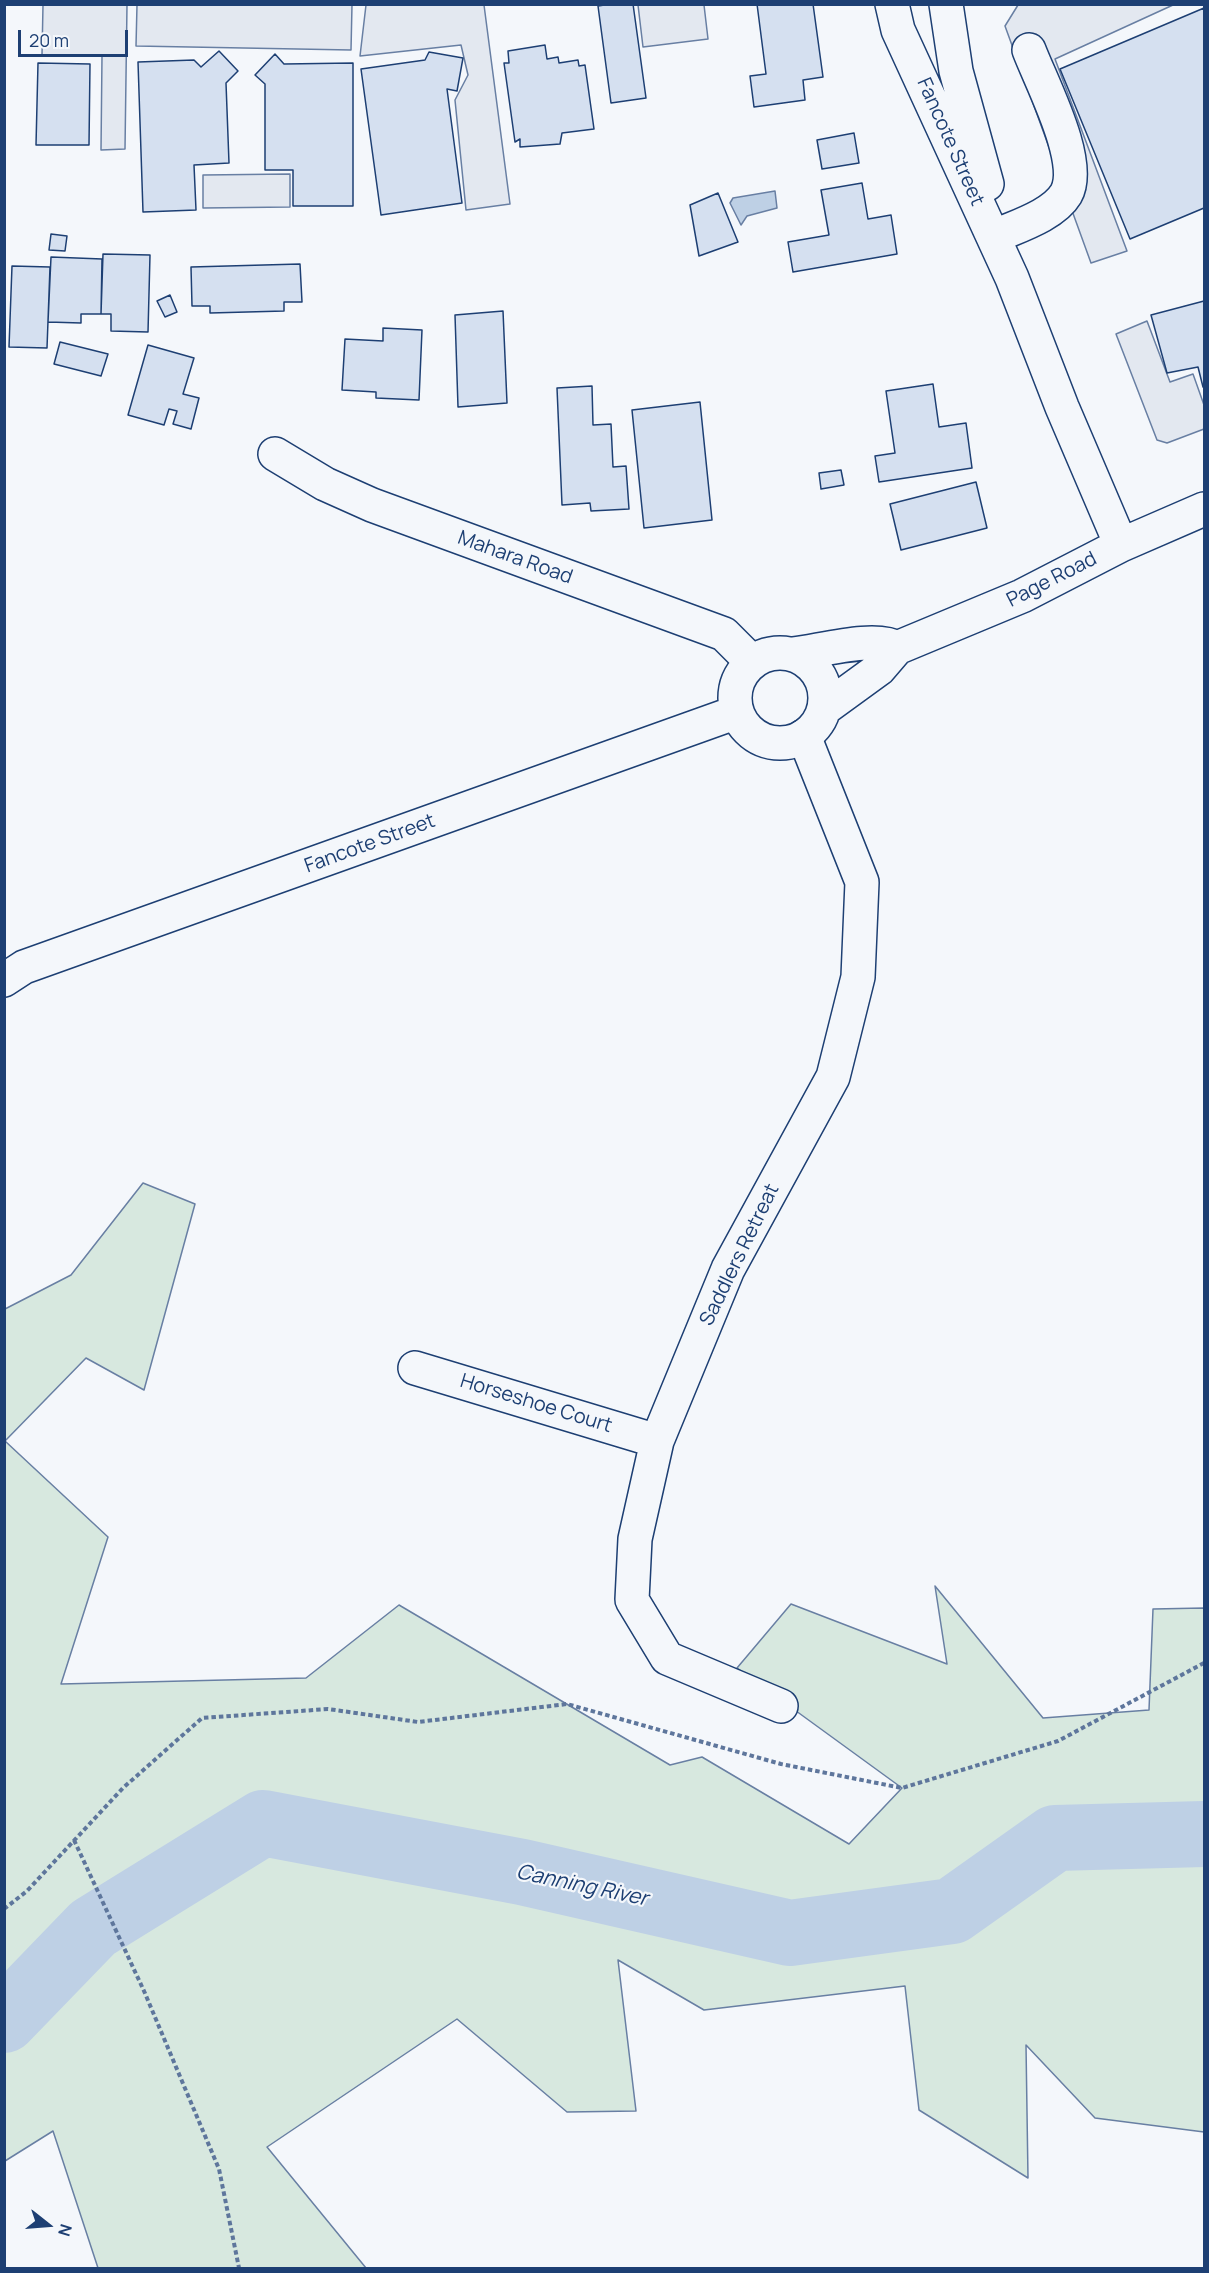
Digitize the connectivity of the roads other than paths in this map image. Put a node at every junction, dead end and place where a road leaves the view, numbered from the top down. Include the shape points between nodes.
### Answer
1 (891, 4) edge
2 (946, 4) edge
3 (1029, 50) dead end
4 (1000, 234) junction
5 (1012, 278) junction
6 (275, 454) dead end
7 (1204, 509) edge
8 (1121, 545) junction
9 (897, 648) junction
10 (794, 654) junction
11 (752, 662) junction
12 (824, 708) junction
13 (737, 712) junction
14 (804, 736) junction
15 (4, 980) edge
16 (415, 1368) dead end
17 (657, 1441) junction
18 (781, 1706) dead end

1 - 5 main road, Fancote Street via 898,30
2 - 4 main road, Fancote Street via 956,71
3 - 4 main road via 1070,154 1070,178 1066,194 1051,208
4 - 5 main road, Fancote Street
5 - 8 main road, Fancote Street
6 - 11 main road, Mahara Road via 372,505 724,634
7 - 8 main road, Page Road
8 - 9 main road, Page Road via 1022,596
9 - 10 main road via 874,643
9 - 12 main road, Page Road via 879,669
10 - 11 main road via 765,654
10 - 12 main road via 818,671 824,685
11 - 13 main road via 737,685
12 - 14 main road via 813,729
13 - 14 main road via 753,734 765,740 778,743
13 - 15 main road, Fancote Street via 24,967
14 - 17 main road, Saddlers Retreat via 861,882 858,977 833,1077 729,1269
16 - 17 main road, Horseshoe Court
17 - 18 main road, Saddlers Retreat via 635,1539 632,1600 667,1658

